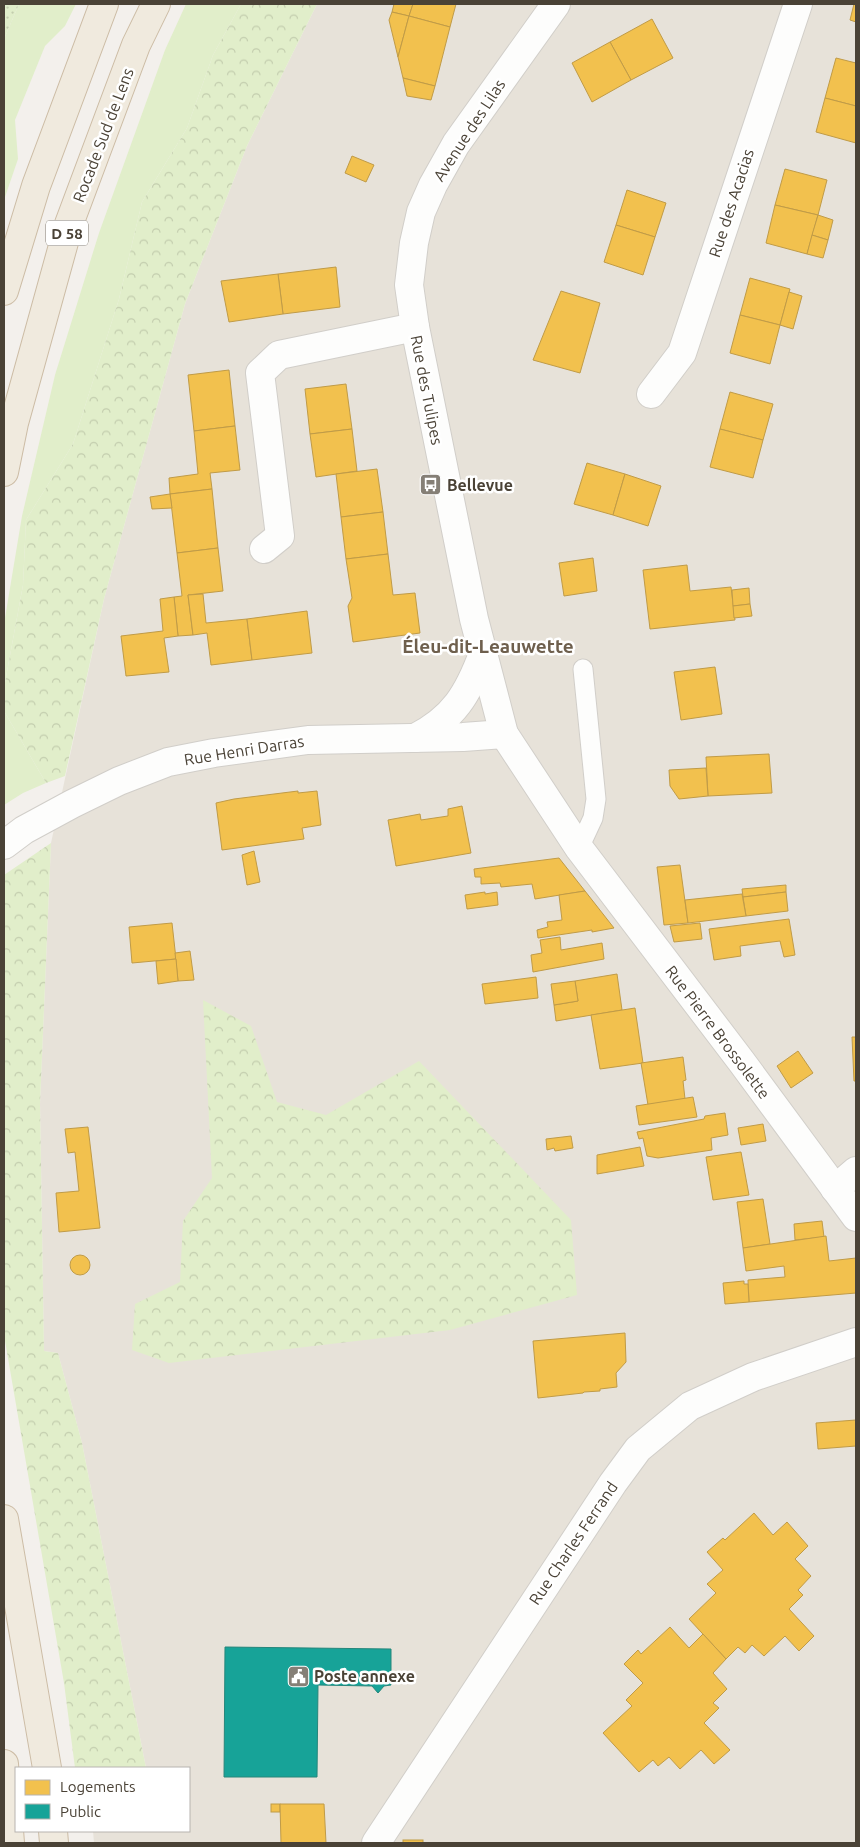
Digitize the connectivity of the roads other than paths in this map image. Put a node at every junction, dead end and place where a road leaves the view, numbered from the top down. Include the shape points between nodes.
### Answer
1 (104, 4) edge
2 (156, 4) edge
3 (556, 4) edge
4 (798, 4) edge
5 (4, 291) edge
6 (415, 327) junction
7 (651, 394) dead end
8 (4, 472) edge
9 (264, 549) dead end
10 (483, 654) junction
11 (583, 669) dead end
12 (504, 734) junction
13 (415, 738) junction
14 (4, 845) edge
15 (579, 848) junction
16 (856, 1171) edge
17 (835, 1189) junction
18 (856, 1216) edge
19 (856, 1342) edge
20 (4, 1519) edge
21 (4, 1764) edge
22 (47, 1767) edge
23 (10, 1843) edge
24 (376, 1843) edge

1 - 5 highway, D 58 via 36,186
2 - 8 highway, Rocade Sud de Lens / D 58 via 136,45 69,224 14,423
3 - 6 street, Avenue des Lilas via 456,144 433,184 421,212 414,243 409,285
4 - 7 street, Rue des Acacias via 682,354
6 - 9 street, Rue des Tulipes via 279,355 260,373 280,536
6 - 10 street, Rue des Tulipes
10 - 12 street, Rue des Tulipes
10 - 13 street via 473,680 457,705 430,730
11 - 15 lane via 596,799 593,818
12 - 13 street, Rue Henri Darras
12 - 15 street, Rue Pierre Brossolette
13 - 14 street, Rue Henri Darras via 308,740 168,762 72,804 24,830
15 - 17 street, Rue Pierre Brossolette
16 - 17 street
17 - 18 street, Rue Pierre Brossolette
19 - 24 street, Rue Charles Ferrand via 753,1377 690,1406 638,1449 612,1483
20 - 22 highway
21 - 23 highway

